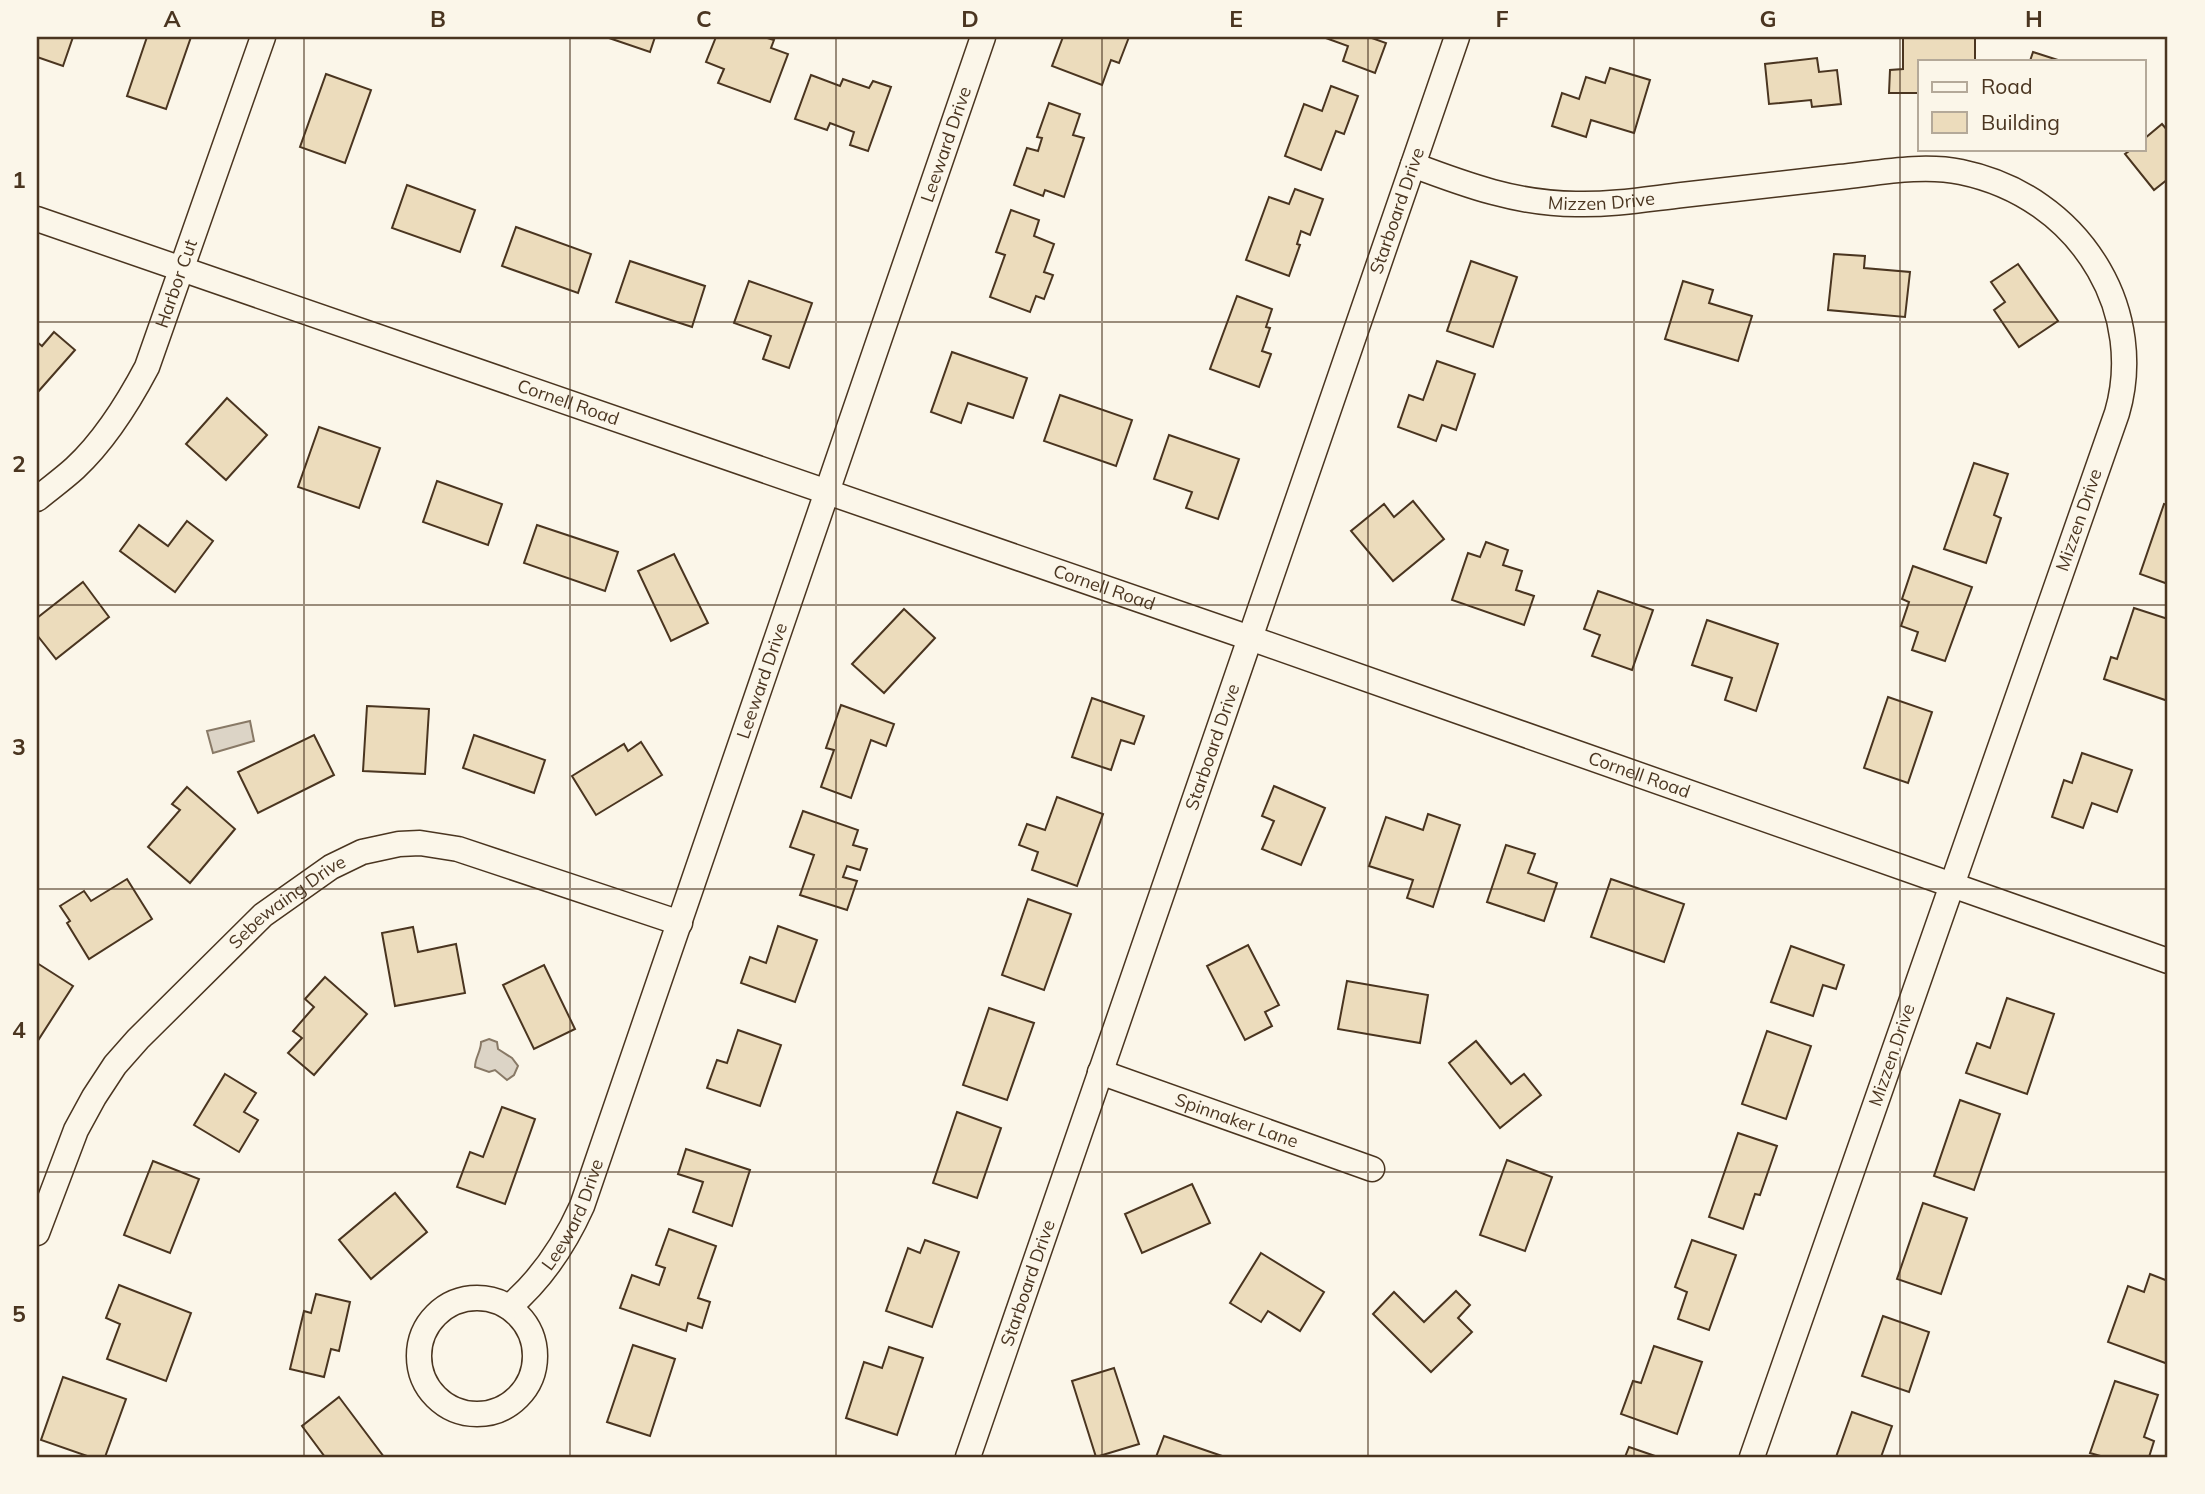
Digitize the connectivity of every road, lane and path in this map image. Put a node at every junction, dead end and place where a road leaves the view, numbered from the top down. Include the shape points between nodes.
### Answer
1 (262, 37) edge
2 (983, 37) edge
3 (1457, 37) edge
4 (1413, 165) junction
5 (37, 219) edge
6 (183, 270) junction
7 (828, 492) junction
8 (37, 499) edge
9 (1250, 638) junction
10 (1950, 886) junction
11 (680, 923) junction
12 (2168, 961) edge
13 (1100, 1072) junction
14 (1372, 1169) dead end
15 (37, 1233) edge
16 (509, 1307) junction
17 (968, 1457) edge
18 (1752, 1457) edge

1 - 6 street, Harbor Cut
2 - 7 street, Leeward Drive
3 - 4 street, Starboard Drive
4 - 9 street, Starboard Drive
4 - 10 street, Mizzen Drive via 1492,193 1575,204 1897,170 1958,171 1997,183 2045,207 2078,239 2115,304 2123,352 2122,394
5 - 6 street, Cornell Road
6 - 7 street, Cornell Road
6 - 8 street, Harbor Cut via 148,367 132,395 90,452
7 - 9 street, Cornell Road
7 - 11 street, Leeward Drive
9 - 10 street, Cornell Road
9 - 13 street, Starboard Drive
10 - 12 street, Cornell Road
10 - 18 street, Mizzen Drive
11 - 15 street, Sebewaing Drive via 439,845 379,847 347,859 263,915 130,1048 76,1130
11 - 16 street, Leeward Drive via 582,1206 544,1272
13 - 14 street, Spinnaker Lane
13 - 17 street, Starboard Drive
16 - 16 street via 481,1298 465,1299 444,1308 428,1324 421,1338 419,1368 424,1382 444,1405 458,1412 488,1414 509,1405 525,1389 532,1375 534,1345 529,1330

